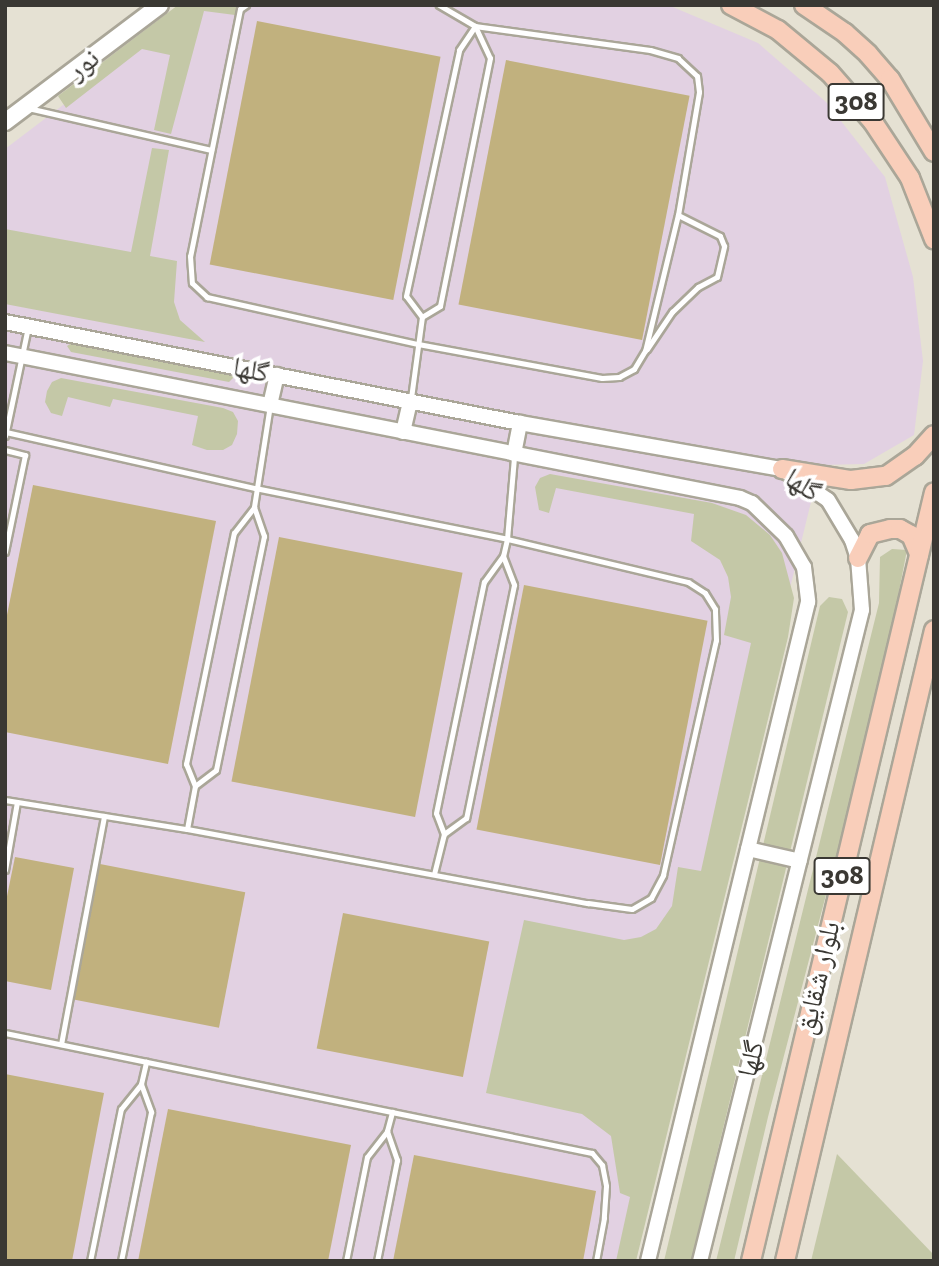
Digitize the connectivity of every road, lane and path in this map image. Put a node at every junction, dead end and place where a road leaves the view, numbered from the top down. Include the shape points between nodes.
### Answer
1 (160, 5) edge
2 (246, 5) edge
3 (439, 5) edge
4 (731, 5) edge
5 (804, 5) edge
6 (475, 26) junction
7 (25, 107) junction
8 (5, 122) edge
9 (211, 150) junction
10 (934, 152) edge
11 (678, 215) junction
12 (934, 239) edge
13 (422, 317) junction
14 (5, 322) edge
15 (29, 327) junction
16 (418, 344) junction
17 (645, 351) junction
18 (5, 353) edge
19 (22, 356) junction
20 (277, 375) junction
21 (410, 401) junction
22 (270, 405) junction
23 (520, 423) junction
24 (403, 432) junction
25 (6, 434) edge
26 (934, 435) edge
27 (5, 450) edge
28 (514, 454) junction
29 (782, 469) junction
30 (255, 488) junction
31 (934, 492) edge
32 (254, 508) junction
33 (507, 539) junction
34 (5, 552) edge
35 (919, 555) junction
36 (503, 556) junction
37 (858, 558) junction
38 (934, 630) edge
39 (195, 786) junction
40 (5, 800) edge
41 (17, 802) junction
42 (104, 816) junction
43 (187, 829) junction
44 (444, 834) junction
45 (748, 849) junction
46 (800, 861) junction
47 (5, 870) edge
48 (434, 874) junction
49 (5, 1033) edge
50 (61, 1044) junction
51 (146, 1062) junction
52 (141, 1084) junction
53 (392, 1112) junction
54 (387, 1131) junction
55 (90, 1261) edge
56 (121, 1261) edge
57 (346, 1261) edge
58 (377, 1261) edge
59 (596, 1261) edge
60 (648, 1261) edge
61 (700, 1261) edge
62 (751, 1261) edge
63 (785, 1261) edge

1 - 7 main road, نور
2 - 9 lane via 240,9
3 - 6 lane
4 - 12 main road, 308 via 778,30 830,73 865,112 910,178
5 - 10 main road via 868,54 890,79
6 - 11 lane via 650,50 678,58 697,76 699,92
6 - 13 lane via 459,50 406,296
6 - 13 lane via 490,58 440,306
7 - 8 main road, نور
7 - 9 lane
9 - 16 lane via 190,256 192,283 207,297
11 - 17 lane
11 - 17 lane via 723,240 717,277 698,287 672,312
13 - 16 lane
14 - 15 street, گلها
15 - 19 lane
15 - 20 street, گلها
16 - 17 lane via 601,378 619,377 634,369
16 - 21 lane
18 - 19 street, گلها
19 - 22 street, گلها
19 - 25 lane
20 - 21 street, گلها
20 - 22 street
21 - 23 street, گلها
21 - 24 street
22 - 24 street, گلها
22 - 30 lane
23 - 28 street
23 - 29 street, گلها
24 - 28 street, گلها
25 - 30 lane
26 - 29 main road via 915,456 886,476 850,480
27 - 34 lane via 25,455
28 - 33 lane
28 - 45 street, گلها via 740,498 752,503 786,536 804,568 808,602
29 - 37 street, گلها via 828,500
30 - 32 lane
30 - 33 lane
31 - 35 main road, بلوار شقایق / 308
32 - 39 lane via 234,533 186,764
32 - 39 lane via 264,536 216,770
33 - 36 lane
33 - 48 lane via 688,582 705,593 715,609 713,653 663,875 651,898 632,909
35 - 37 main road via 911,535 890,529 870,534
35 - 62 main road, بلوار شقایق / 308
36 - 44 lane via 484,582 436,813
36 - 44 lane via 514,585 466,818
37 - 46 street, گلها via 862,610
38 - 63 main road, بلوار شقایق / 308
39 - 43 lane
40 - 41 lane
41 - 42 lane
41 - 47 lane
42 - 43 lane
42 - 50 lane
43 - 48 lane
44 - 48 lane
45 - 46 street
45 - 60 street, گلها
46 - 61 street, گلها
49 - 50 lane
50 - 51 lane
51 - 52 lane
51 - 53 lane
52 - 55 lane via 121,1109
52 - 56 lane via 151,1112
53 - 54 lane
53 - 59 lane via 592,1153 602,1166 606,1186
54 - 57 lane via 367,1157
54 - 58 lane via 397,1160

